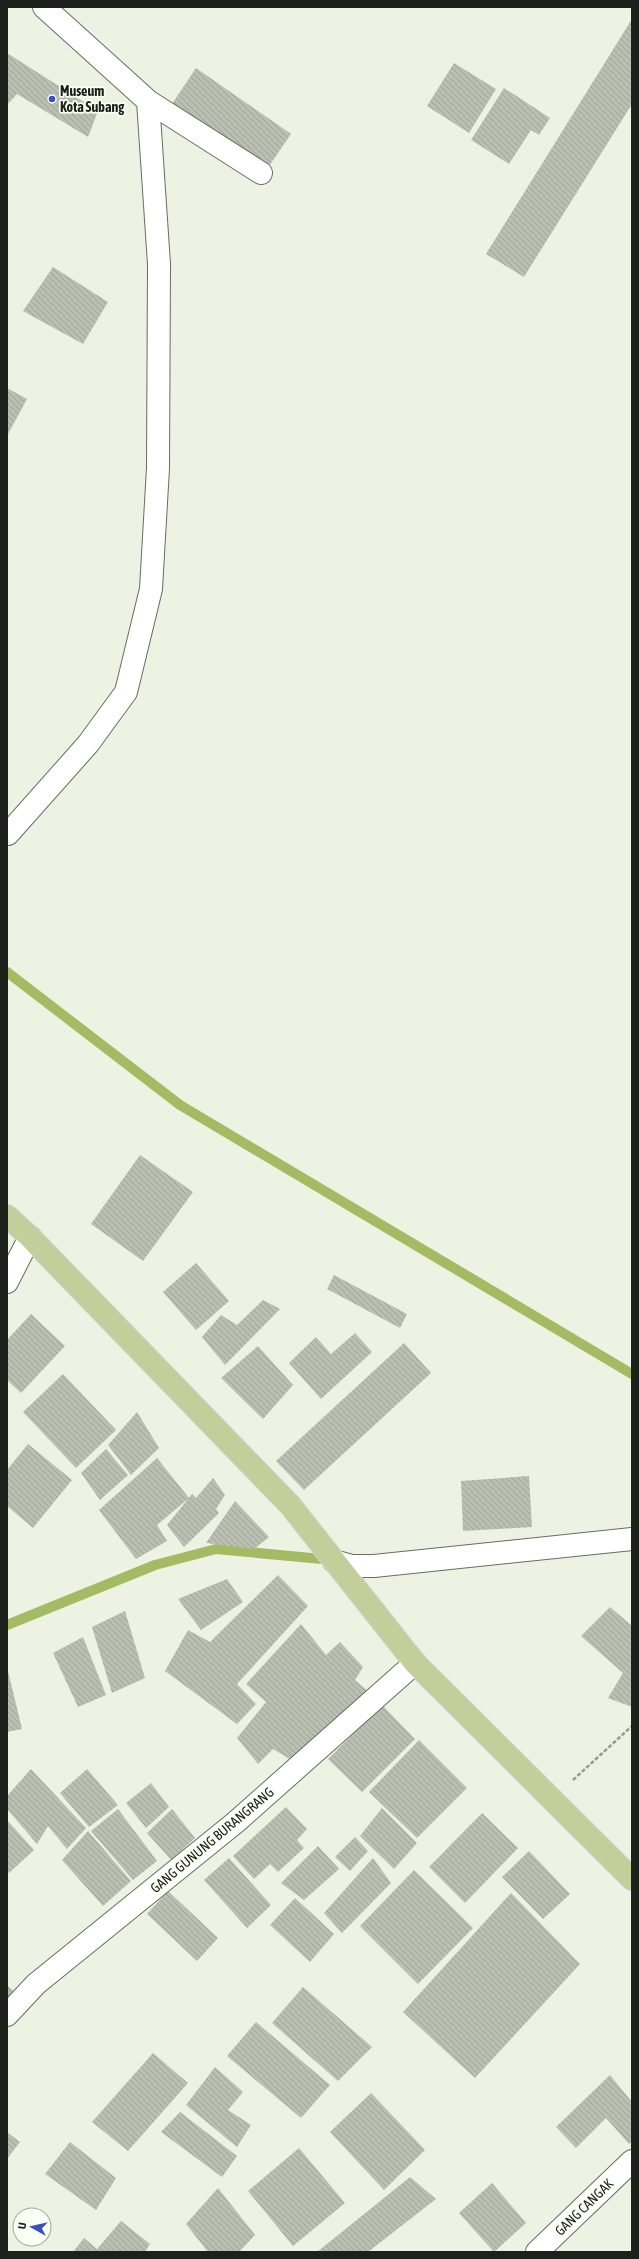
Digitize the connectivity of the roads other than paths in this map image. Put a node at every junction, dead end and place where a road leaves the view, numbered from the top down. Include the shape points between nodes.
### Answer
1 (44, 7) edge
2 (148, 101) junction
3 (261, 173) dead end
4 (8, 834) dead end
5 (7, 1216) edge
6 (30, 1237) junction
7 (7, 1282) edge
8 (632, 1539) edge
9 (334, 1561) junction
10 (415, 1663) junction
11 (632, 1879) edge
12 (7, 2015) edge
13 (632, 2161) edge
14 (537, 2252) edge

1 - 2 street
2 - 3 street
2 - 4 street via 159,264 158,468 151,589 126,692 88,744
5 - 6 main road
6 - 7 street
6 - 9 main road via 290,1505
8 - 9 street via 374,1566 352,1566
9 - 10 main road
10 - 11 main road
10 - 12 street, GANG GUNUNG BURANGRANG via 236,1822 36,1984
13 - 14 street, GANG CANGAK

